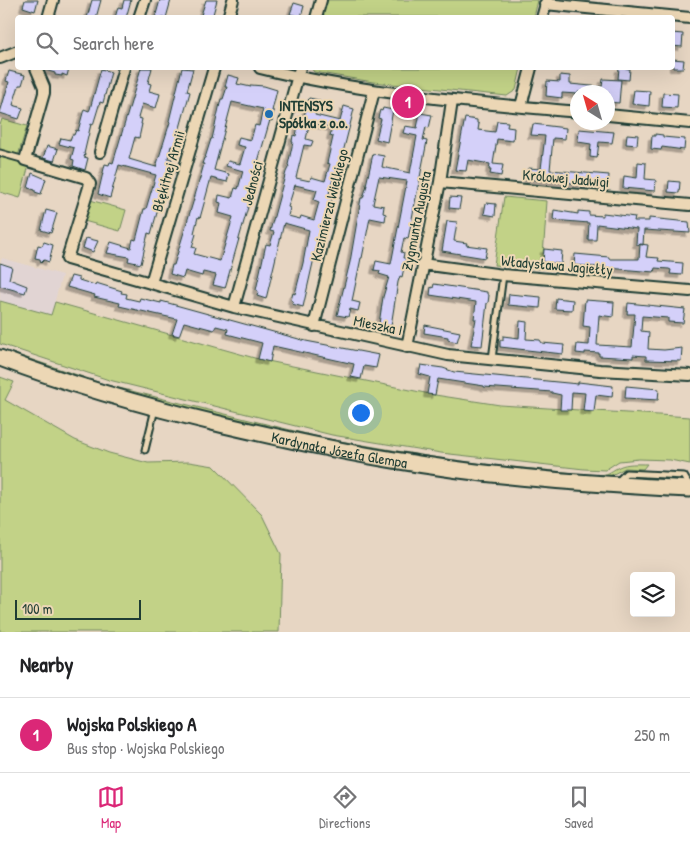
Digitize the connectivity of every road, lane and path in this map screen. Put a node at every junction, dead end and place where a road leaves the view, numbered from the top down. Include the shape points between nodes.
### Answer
1 (53, 0) edge
2 (145, 0) edge
3 (234, 0) edge
4 (321, 0) edge
5 (546, 2) edge
6 (49, 15) edge
7 (140, 15) edge
8 (229, 15) edge
9 (317, 15) edge
10 (543, 15) edge
11 (663, 15) edge
12 (675, 16) edge
13 (690, 18) edge
14 (15, 52) edge
15 (0, 58) edge
16 (37, 70) edge
17 (123, 70) edge
18 (213, 70) edge
19 (279, 70) edge
20 (530, 70) edge
21 (298, 72) edge
22 (374, 90) junction
23 (452, 101) junction
24 (521, 106) junction
25 (570, 111) edge
26 (615, 116) edge
27 (690, 123) edge
28 (100, 152) dead end
29 (0, 153) edge
30 (25, 160) junction
31 (440, 182) junction
32 (690, 205) edge
33 (422, 264) junction
34 (503, 275) junction
35 (151, 283) junction
36 (690, 291) edge
37 (234, 307) junction
38 (314, 326) junction
39 (407, 346) junction
40 (0, 358) edge
41 (492, 360) junction
42 (690, 375) edge
43 (155, 408) junction
44 (145, 450) dead end
45 (690, 488) edge

1 - 6 street
2 - 7 street
3 - 8 street
4 - 9 street
5 - 10 street
5 - 11 street
12 - 13 street
14 - 15 street
16 - 30 street via 44,93
17 - 28 street
18 - 35 street, Błękitnej Armii
19 - 21 street
20 - 24 street
21 - 22 street
21 - 37 street, Jedności
22 - 23 street
22 - 38 street, Kazimierza Wielkiego
23 - 24 street
23 - 31 street, Zygmunta Augusta
24 - 25 street
26 - 27 street
29 - 30 lane
30 - 35 street, Mieszka I via 86,178 90,184 67,260
31 - 32 street, Królowej Jadwigi
31 - 33 street, Zygmunta Augusta
33 - 34 street, Władysława Jagiełły
33 - 39 street, Zygmunta Augusta
34 - 36 street, Władysława Jagiełły
34 - 41 lane
35 - 37 street, Mieszka I
37 - 38 street, Mieszka I
38 - 39 street, Mieszka I
39 - 41 street, Mieszka I
40 - 43 main road, Kardynała Józefa Glempa
41 - 42 street, Mieszka I
43 - 44 lane
43 - 45 main road, Kardynała Józefa Glempa via 294,441 394,460 494,474

